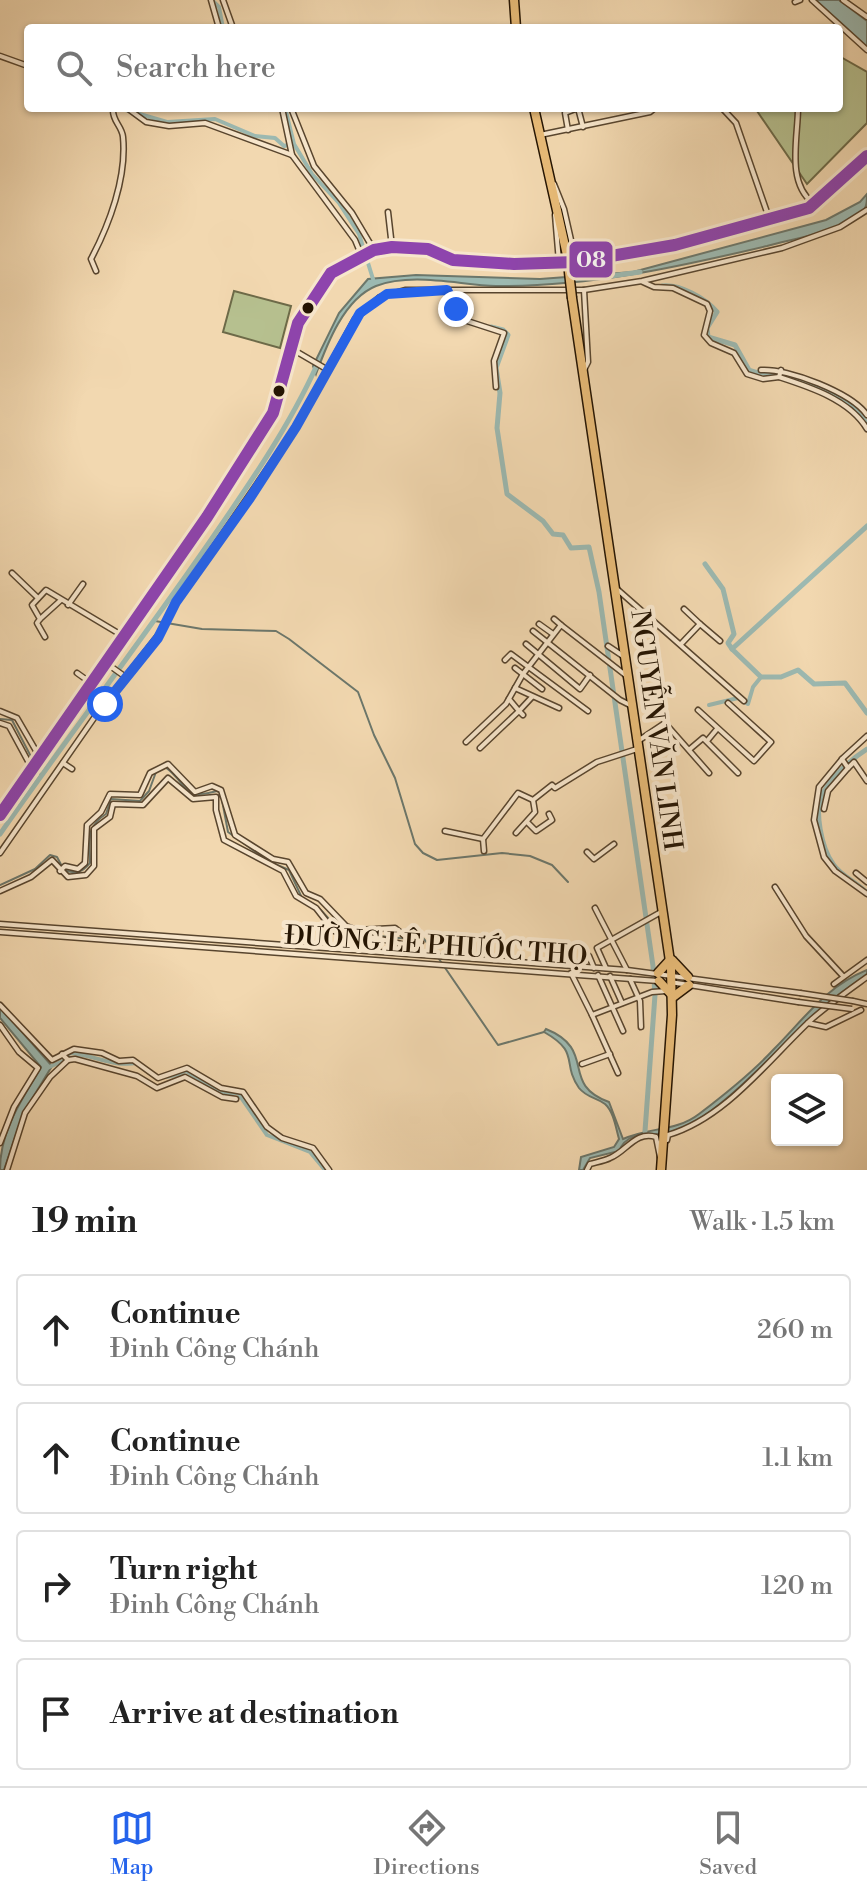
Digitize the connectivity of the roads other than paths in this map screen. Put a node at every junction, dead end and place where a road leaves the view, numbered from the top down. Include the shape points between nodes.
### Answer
1 (211, 0) edge
2 (223, 0) edge
3 (514, 0) edge
4 (812, 0) edge
5 (843, 0) edge
6 (867, 17) edge
7 (224, 18) junction
8 (221, 24) edge
9 (229, 24) edge
10 (516, 24) edge
11 (838, 24) edge
12 (843, 28) edge
13 (867, 50) edge
14 (0, 56) edge
15 (24, 65) edge
16 (114, 112) edge
17 (134, 112) edge
18 (283, 112) edge
19 (293, 112) edge
20 (535, 112) edge
21 (568, 112) edge
22 (579, 112) edge
23 (650, 112) edge
24 (725, 112) edge
25 (798, 112) edge
26 (583, 127) junction
27 (568, 130) junction
28 (540, 135) junction
29 (291, 153) junction
30 (867, 156) edge
31 (552, 183) junction
32 (814, 205) junction
33 (867, 210) edge
34 (388, 212) dead end
35 (770, 220) junction
36 (392, 247) junction
37 (373, 251) junction
38 (359, 257) junction
39 (559, 262) junction
40 (576, 262) junction
41 (96, 271) dead end
42 (645, 281) junction
43 (448, 290) junction
44 (584, 290) junction
45 (291, 349) junction
46 (328, 370) junction
47 (584, 370) junction
48 (761, 370) dead end
49 (780, 374) junction
50 (496, 387) dead end
51 (867, 415) edge
52 (867, 429) edge
53 (12, 573) dead end
54 (83, 584) dead end
55 (618, 590) junction
56 (38, 598) junction
57 (61, 600) junction
58 (68, 605) junction
59 (684, 609) dead end
60 (40, 619) junction
61 (554, 619) dead end
62 (539, 624) dead end
63 (700, 624) junction
64 (561, 625) junction
65 (533, 631) dead end
66 (554, 635) junction
67 (123, 636) junction
68 (45, 637) dead end
69 (720, 641) dead end
70 (548, 642) junction
71 (526, 644) dead end
72 (681, 644) junction
73 (608, 646) dead end
74 (538, 655) junction
75 (627, 658) junction
76 (505, 660) dead end
77 (110, 665) junction
78 (529, 667) junction
79 (515, 668) dead end
80 (77, 673) dead end
81 (523, 674) junction
82 (590, 675) junction
83 (125, 677) junction
84 (629, 678) junction
85 (91, 683) junction
86 (515, 688) junction
87 (542, 689) dead end
88 (532, 696) junction
89 (509, 699) junction
90 (744, 701) dead end
91 (728, 703) dead end
92 (633, 706) junction
93 (559, 708) dead end
94 (698, 710) dead end
95 (0, 711) edge
96 (588, 711) dead end
97 (521, 713) junction
98 (0, 723) edge
99 (717, 729) junction
100 (867, 736) edge
101 (707, 741) junction
102 (466, 742) dead end
103 (638, 744) junction
104 (480, 748) dead end
105 (690, 749) junction
106 (39, 758) junction
107 (842, 760) junction
108 (63, 763) junction
109 (848, 767) junction
110 (72, 769) dead end
111 (28, 773) junction
112 (709, 773) dead end
113 (738, 773) dead end
114 (867, 781) edge
115 (533, 800) junction
116 (824, 809) dead end
117 (549, 814) dead end
118 (0, 815) edge
119 (527, 822) junction
120 (445, 831) dead end
121 (516, 833) dead end
122 (483, 839) junction
123 (614, 844) dead end
124 (484, 851) dead end
125 (587, 852) dead end
126 (0, 853) edge
127 (62, 870) junction
128 (856, 873) dead end
129 (867, 882) edge
130 (775, 887) dead end
131 (0, 891) edge
132 (867, 894) edge
133 (595, 908) dead end
134 (663, 910) junction
135 (0, 924) edge
136 (16, 926) junction
137 (0, 932) edge
138 (15, 934) junction
139 (180, 938) junction
140 (612, 939) junction
141 (180, 946) junction
142 (597, 948) junction
143 (399, 954) junction
144 (589, 956) junction
145 (669, 956) junction
146 (867, 960) edge
147 (399, 962) junction
148 (574, 966) junction
149 (557, 968) junction
150 (594, 968) junction
151 (606, 969) junction
152 (627, 970) junction
153 (571, 973) junction
154 (598, 974) junction
155 (610, 976) junction
156 (843, 976) junction
157 (658, 977) junction
158 (867, 977) edge
159 (630, 978) junction
160 (688, 981) junction
161 (834, 984) dead end
162 (672, 987) junction
163 (638, 997) junction
164 (622, 1003) junction
165 (867, 1004) edge
166 (0, 1005) edge
167 (612, 1006) junction
168 (864, 1011) edge
169 (592, 1015) junction
170 (808, 1023) junction
171 (0, 1025) edge
172 (641, 1027) dead end
173 (623, 1031) dead end
174 (610, 1054) junction
175 (65, 1057) junction
176 (582, 1064) dead end
177 (618, 1073) dead end
178 (236, 1099) dead end
179 (2, 1134) edge
180 (616, 1140) dead end
181 (0, 1143) edge
182 (622, 1148) junction
183 (662, 1155) junction
184 (7, 1170) edge
185 (329, 1170) edge
186 (587, 1170) edge
187 (661, 1170) edge

1 - 7 street
2 - 7 street
3 - 10 highway
4 - 11 street
5 - 6 street
7 - 8 street
7 - 9 street
12 - 13 street
14 - 15 street
16 - 41 street via 123,133 123,157 108,225 91,259
17 - 29 street via 151,123 221,128
18 - 29 street
19 - 37 street via 314,166 352,213
20 - 28 highway
21 - 27 street
22 - 26 street
23 - 26 street
24 - 35 street via 737,126
25 - 32 street via 795,166
26 - 27 street
27 - 28 street
28 - 31 highway
29 - 38 street via 353,236
30 - 32 main road
31 - 39 street via 548,189
31 - 40 street via 559,192
31 - 47 highway, NGUYỄN VĂN LINH, bridge
32 - 35 main road
33 - 42 street via 840,227 782,248
34 - 36 street
35 - 40 main road via 675,245
36 - 37 main road
36 - 39 main road via 428,249 470,262
37 - 38 main road
38 - 45 main road via 324,279 302,315
39 - 40 main road
42 - 44 street
42 - 49 street via 704,302 710,311 703,331 708,341 734,353 747,374 763,379
43 - 44 street
43 - 46 street via 405,290 372,302 355,319
43 - 50 street via 464,320 504,333 494,361
44 - 47 street
45 - 46 street
45 - 67 main road via 273,413
46 - 83 street via 168,622
47 - 55 highway, NGUYỄN VĂN LINH
48 - 49 street
49 - 51 street via 830,388
49 - 52 street via 829,396
53 - 56 street
54 - 58 street
55 - 72 street
55 - 75 highway, NGUYỄN VĂN LINH
56 - 57 street via 47,590
56 - 60 street via 32,605
57 - 58 street
57 - 60 street
58 - 67 street
59 - 63 street
60 - 68 street
61 - 64 street
62 - 66 street
63 - 69 street
63 - 72 street
64 - 66 street
64 - 84 street
65 - 70 street
66 - 70 street
67 - 77 main road
70 - 74 street
70 - 82 street
71 - 74 street
72 - 90 street
73 - 75 street
74 - 78 street
74 - 82 street via 580,689
75 - 84 highway, NGUYỄN VĂN LINH
76 - 78 street via 511,654
77 - 83 street
77 - 85 main road
78 - 81 street
78 - 96 street
79 - 81 street
80 - 85 street
81 - 86 street
81 - 87 street
82 - 92 street
83 - 108 street
84 - 92 highway, NGUYỄN VĂN LINH
85 - 106 main road
86 - 88 street
86 - 89 street
88 - 93 street
88 - 97 street
89 - 97 street
89 - 102 street
91 - 99 street via 771,742 754,761
92 - 103 highway, NGUYỄN VĂN LINH
94 - 99 street
95 - 106 street via 17,718
97 - 104 street
98 - 111 street via 9,726 29,763
99 - 101 street
100 - 107 street
101 - 105 street via 703,738
101 - 113 street
103 - 105 street via 665,723
103 - 115 street
103 - 134 highway, NGUYỄN VĂN LINH
105 - 112 street
106 - 111 main road
107 - 109 street
107 - 132 street via 819,787 814,820 824,857
108 - 110 street
108 - 126 street
109 - 114 street via 855,761
109 - 116 street via 828,791
111 - 118 main road
115 - 119 street via 535,812
115 - 122 street via 518,793
117 - 119 street via 552,820 536,831
119 - 121 street
120 - 122 street
122 - 124 street
123 - 125 street via 594,859
127 - 127 street via 71,878 86,875 94,866 94,829 110,817 113,804 143,805 168,778 193,799 216,797 224,840 283,871 296,896 316,908 334,931 389,938 407,946 418,938 403,936 395,928 357,930 342,923 320,899 306,893 288,862 273,859 235,835 219,788 195,792 168,764 150,773 140,795 110,794 87,825 85,863
127 - 131 street via 51,861
128 - 129 street
130 - 156 street via 806,936
133 - 140 street
134 - 140 street
134 - 145 highway, NGUYỄN VĂN LINH
135 - 136 street, ĐƯỜNG LÊ PHƯỚC THỌ
136 - 138 street
136 - 139 street, ĐƯỜNG LÊ PHƯỚC THỌ
137 - 138 street, ĐƯỜNG LÊ PHƯỚC THỌ
138 - 141 street, ĐƯỜNG LÊ PHƯỚC THỌ
139 - 141 street
139 - 143 street, ĐƯỜNG LÊ PHƯỚC THỌ
140 - 142 street
140 - 152 street
141 - 147 street, ĐƯỜNG LÊ PHƯỚC THỌ
142 - 144 street
142 - 151 street
143 - 147 street
143 - 149 street, ĐƯỜNG LÊ PHƯỚC THỌ
144 - 148 street
144 - 150 street
145 - 157 highway
145 - 160 highway
145 - 162 highway, NGUYỄN VĂN LINH
146 - 156 street
147 - 149 street, ĐƯỜNG LÊ PHƯỚC THỌ
148 - 149 street, ĐƯỜNG LÊ PHƯỚC THỌ
148 - 150 street, ĐƯỜNG LÊ PHƯỚC THỌ
149 - 153 street, ĐƯỜNG LÊ PHƯỚC THỌ
150 - 151 street, ĐƯỜNG LÊ PHƯỚC THỌ
151 - 152 street, ĐƯỜNG LÊ PHƯỚC THỌ
152 - 157 street, ĐƯỜNG LÊ PHƯỚC THỌ
153 - 154 street, ĐƯỜNG LÊ PHƯỚC THỌ
153 - 169 street
154 - 155 street, ĐƯỜNG LÊ PHƯỚC THỌ
154 - 167 street
155 - 159 street, ĐƯỜNG LÊ PHƯỚC THỌ
155 - 164 street
156 - 161 street
157 - 159 street, ĐƯỜNG LÊ PHƯỚC THỌ
157 - 162 highway
157 - 162 street, ĐƯỜNG LÊ PHƯỚC THỌ
158 - 170 street
159 - 163 street
160 - 162 street, ĐƯỜNG LÊ PHƯỚC THỌ
160 - 162 highway
160 - 165 street, ĐƯỜNG LÊ PHƯỚC THỌ, bridge
160 - 168 street, ĐƯỜNG LÊ PHƯỚC THỌ, bridge
162 - 163 street
162 - 183 highway, NGUYỄN VĂN LINH
163 - 164 street
163 - 172 street
164 - 167 street
166 - 175 street via 51,1060
167 - 169 street
167 - 173 street
168 - 170 street via 826,1027
169 - 174 street
170 - 183 street via 700,1122 668,1135 666,1156
171 - 179 street via 19,1052 38,1067
174 - 176 street
174 - 177 street
175 - 178 street via 137,1076 157,1088 185,1077
175 - 184 street via 25,1113
175 - 185 street via 79,1049 119,1061 132,1059 159,1078 187,1068 221,1088 245,1093 269,1129 313,1148
179 - 181 street
180 - 182 street
182 - 183 street via 654,1135
182 - 186 street
183 - 187 highway, NGUYỄN VĂN LINH

